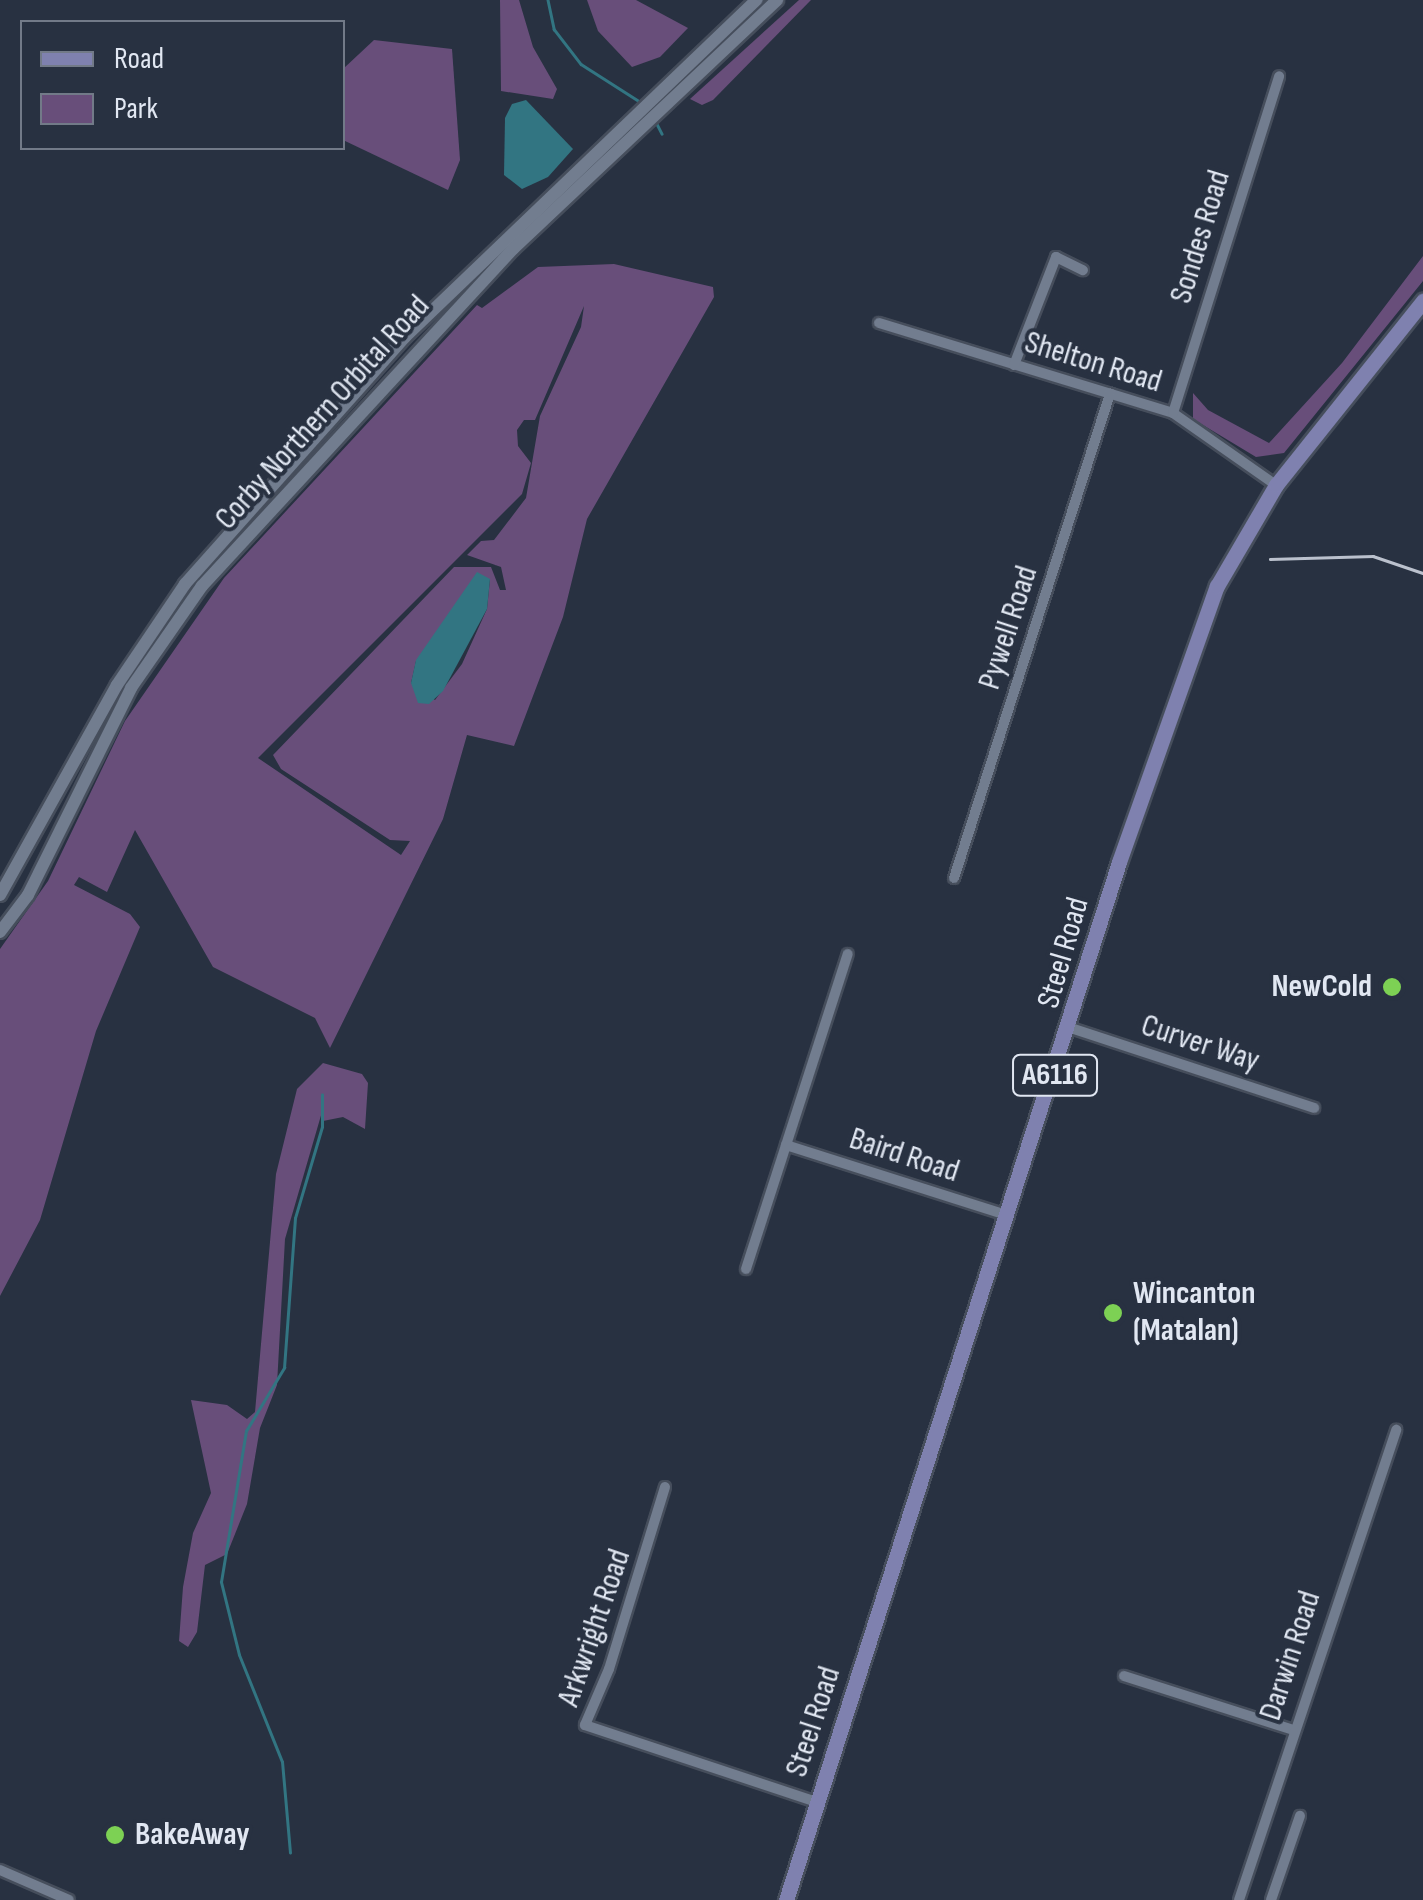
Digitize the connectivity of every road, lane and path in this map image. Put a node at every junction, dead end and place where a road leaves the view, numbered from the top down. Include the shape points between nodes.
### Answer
1 (756, 0) edge
2 (777, 0) edge
3 (1279, 76) dead end
4 (669, 90) junction
5 (1083, 270) dead end
6 (1423, 301) edge
7 (879, 323) dead end
8 (1014, 365) junction
9 (1110, 394) junction
10 (1174, 413) junction
11 (1276, 485) junction
12 (954, 878) dead end
13 (0, 895) edge
14 (0, 932) edge
15 (848, 954) dead end
16 (1071, 1028) junction
17 (1314, 1108) dead end
18 (786, 1145) junction
19 (1006, 1216) junction
20 (746, 1269) dead end
21 (1396, 1430) dead end
22 (665, 1487) dead end
23 (1124, 1676) dead end
24 (1293, 1730) junction
25 (816, 1802) junction
26 (1300, 1816) dead end
27 (0, 1870) edge
28 (69, 1900) edge
29 (786, 1900) edge
30 (1239, 1900) edge
31 (1271, 1900) edge

1 - 4 street, Corby Northern Orbital Road
2 - 4 street, Corby Northern Orbital Road
3 - 10 street, Sondes Road
4 - 13 street, Corby Northern Orbital Road via 616,128 405,337 185,584 117,685
4 - 14 street, Corby Northern Orbital Road via 384,382 202,586 131,688 28,894
5 - 8 street via 1056,257
6 - 11 main road, Steel Road / A6116
7 - 8 street, Shelton Road
8 - 9 street, Shelton Road
9 - 10 street, Shelton Road
9 - 12 street, Pywell Road
10 - 11 street, Shelton Road
11 - 16 main road, Steel Road / A6116 via 1217,586 1119,862
15 - 18 street
16 - 17 street, Curver Way
16 - 19 main road, Steel Road / A6116
18 - 19 street, Baird Road
18 - 20 street
19 - 25 main road, Steel Road / A6116
21 - 24 street, Darwin Road
22 - 25 street, Arkwright Road via 609,1670 584,1725
23 - 24 street
24 - 30 street, Darwin Road
25 - 29 main road, Steel Road / A6116
26 - 31 street
27 - 28 street

